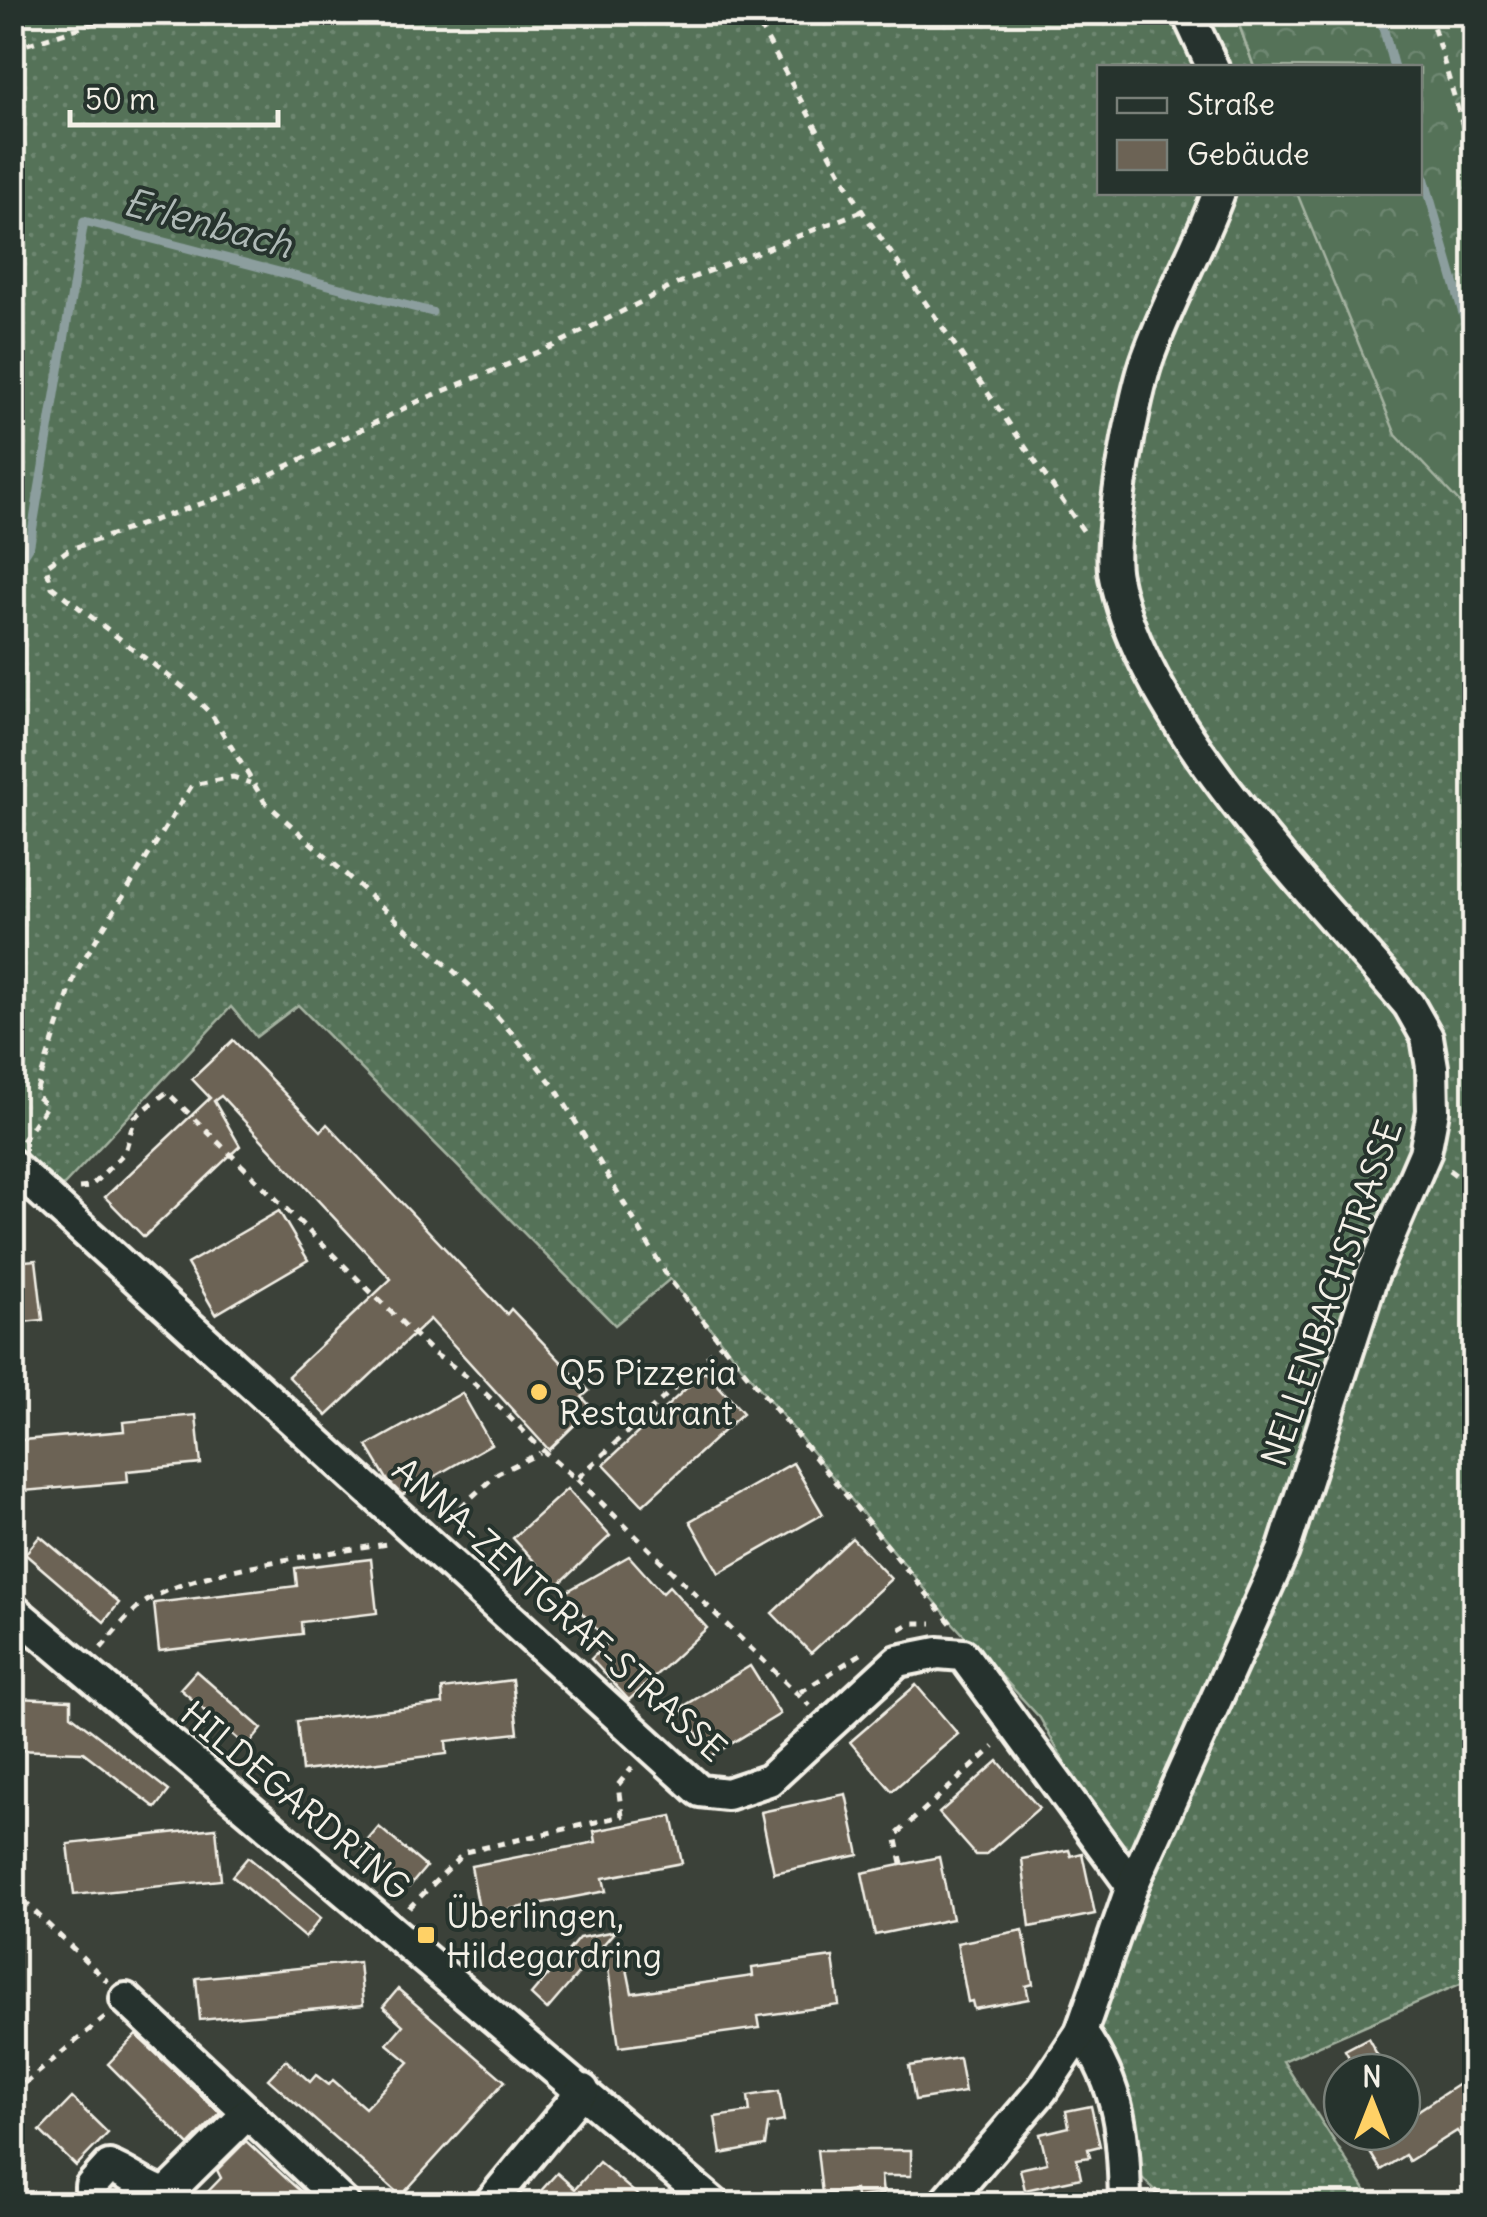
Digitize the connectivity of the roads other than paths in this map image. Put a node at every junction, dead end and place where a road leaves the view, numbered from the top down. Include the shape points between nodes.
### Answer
1 (1187, 12) edge
2 (1212, 65) edge
3 (1217, 195) edge
4 (12, 1165) edge
5 (12, 1609) edge
6 (1132, 1886) junction
7 (126, 1999) road end
8 (1081, 2032) junction
9 (584, 2090) junction
10 (248, 2113) junction
11 (161, 2199) edge
12 (96, 2204) edge
13 (344, 2204) edge
14 (489, 2204) edge
15 (714, 2204) edge
16 (944, 2204) edge
17 (1124, 2204) edge

1 - 2 street
3 - 6 street, NELLENBACHSTRASSE via 1146,362 1120,487 1114,574 1139,652 1218,781 1409,1005 1427,1037 1433,1111 1425,1153 1372,1276 1283,1552
4 - 6 street, ANNA-ZENTGRAF-STRASSE via 431,1525 597,1701 700,1791 739,1792 769,1780 898,1661 964,1655
5 - 9 street, HILDEGARDRING
6 - 8 street, NELLENBACHSTRASSE
7 - 10 street
8 - 16 street, NELLENBACHSTRASSE via 1042,2090
8 - 17 street via 1106,2067 1124,2160
9 - 14 street
9 - 15 street, HILDEGARDRING
10 - 11 street
10 - 13 street
11 - 12 street via 109,2166 90,2186

